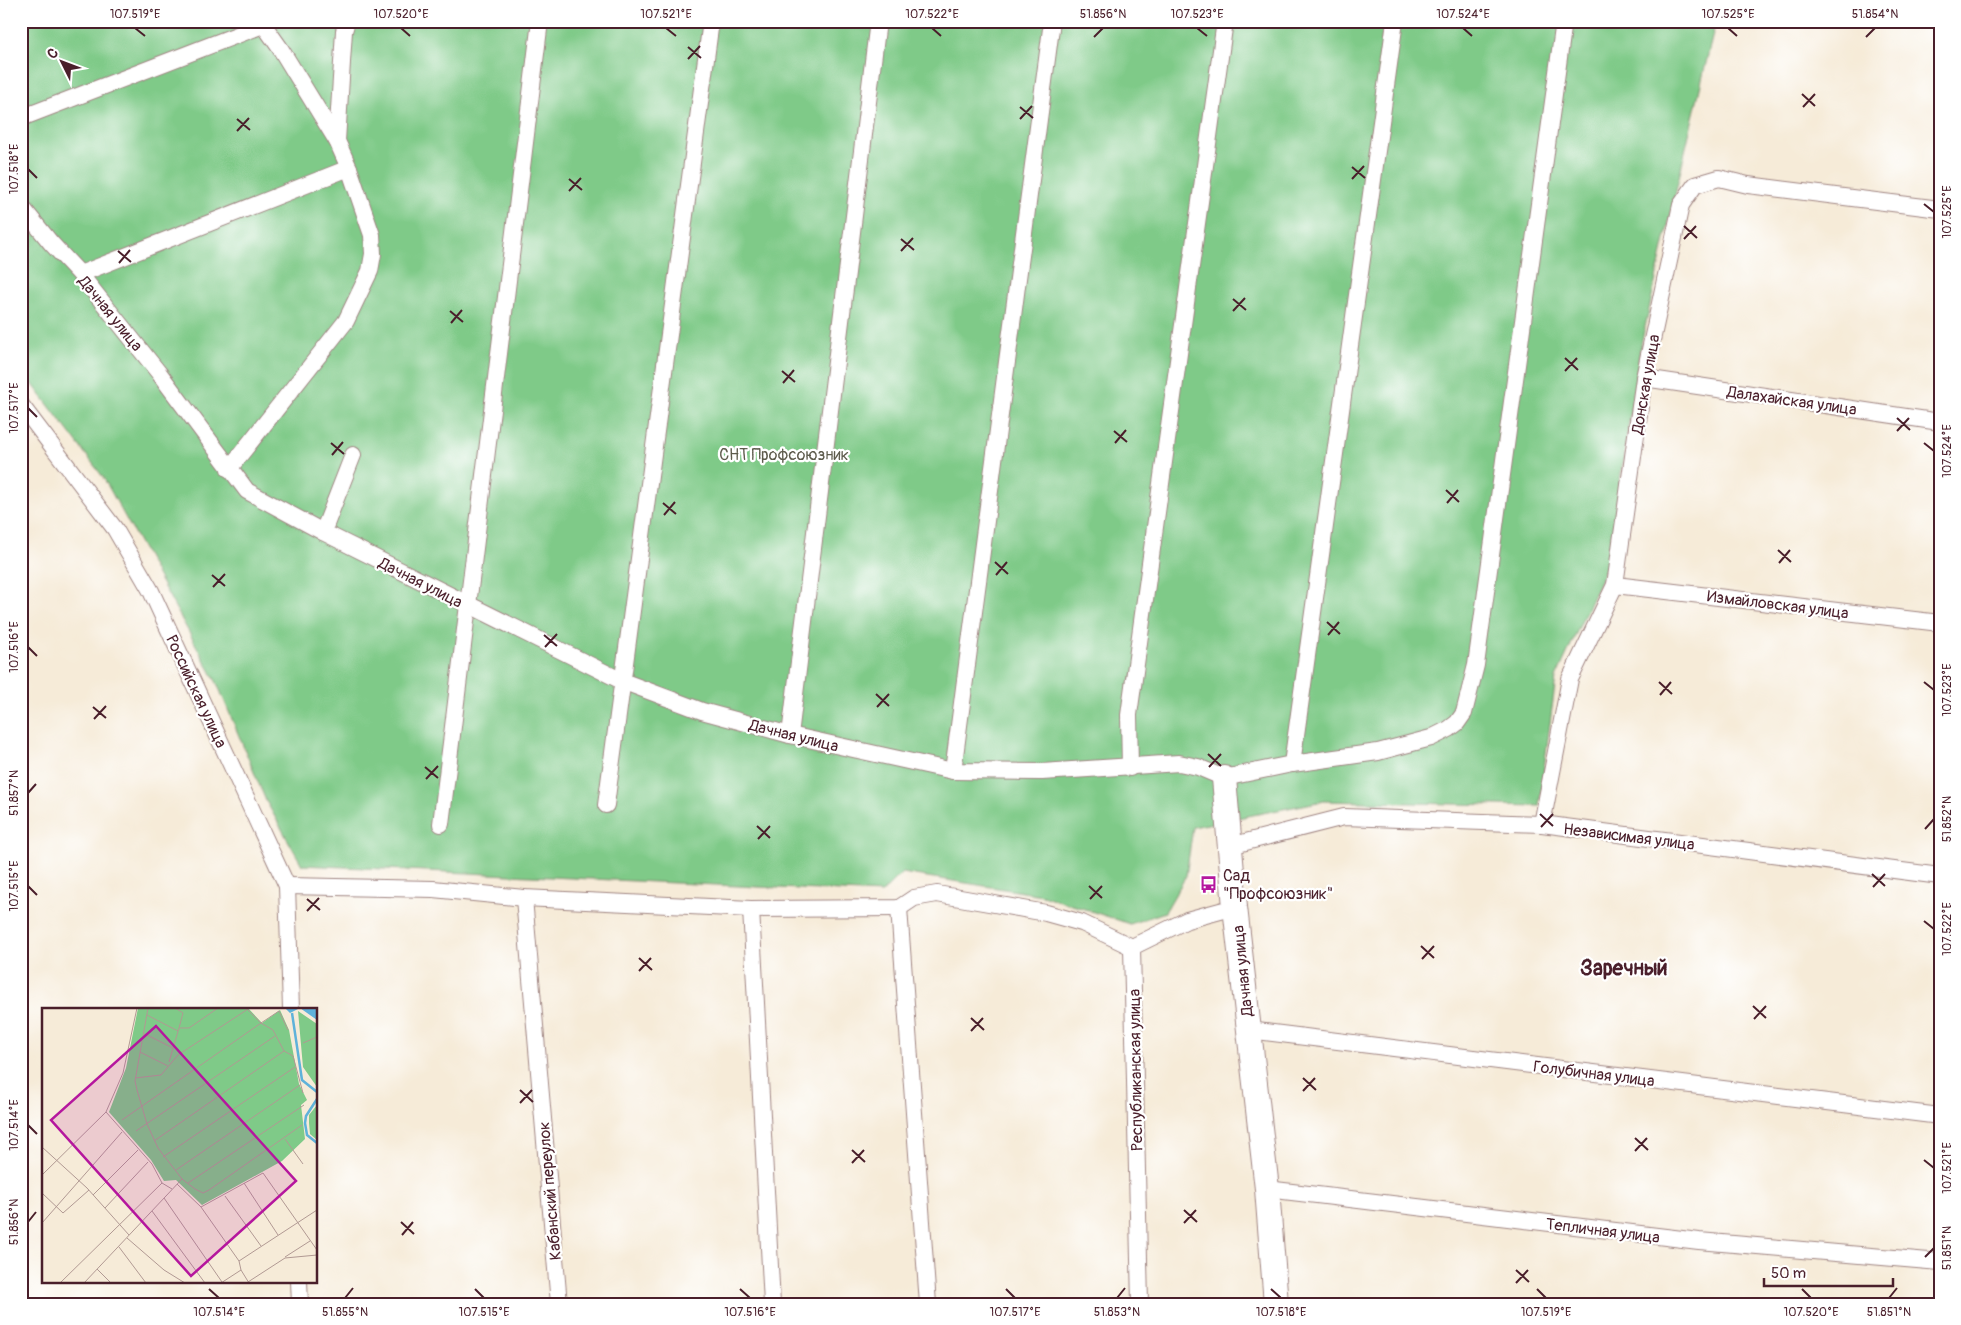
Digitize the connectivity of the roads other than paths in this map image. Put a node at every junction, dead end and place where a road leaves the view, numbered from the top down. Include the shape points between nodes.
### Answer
1 (348, 21) edge
2 (540, 21) edge
3 (711, 21) edge
4 (878, 21) edge
5 (1052, 21) edge
6 (1224, 21) edge
7 (1395, 21) edge
8 (1564, 21) edge
9 (262, 23) edge
10 (21, 118) edge
11 (337, 141) junction
12 (349, 168) junction
13 (21, 206) edge
14 (1940, 209) edge
15 (80, 274) junction
16 (1644, 378) junction
17 (21, 405) edge
18 (1940, 422) edge
19 (353, 455) dead end
20 (229, 469) junction
21 (323, 532) junction
22 (1615, 585) junction
23 (469, 606) junction
24 (1940, 623) edge
25 (622, 681) junction
26 (790, 735) junction
27 (1292, 764) junction
28 (1130, 768) junction
29 (953, 771) junction
30 (1224, 778) junction
31 (606, 805) dead end
32 (441, 824) dead end
33 (1542, 824) junction
34 (1230, 846) junction
35 (1940, 876) edge
36 (286, 886) junction
37 (524, 898) junction
38 (1235, 907) junction
39 (751, 908) junction
40 (899, 908) junction
41 (1132, 947) junction
42 (290, 1008) edge
43 (1249, 1030) junction
44 (1940, 1116) edge
45 (1267, 1190) junction
46 (1940, 1262) edge
47 (300, 1282) edge
48 (300, 1304) edge
49 (559, 1304) edge
50 (772, 1304) edge
51 (928, 1304) edge
52 (1140, 1304) edge
53 (1276, 1304) edge

1 - 11 street via 344,31
2 - 23 street
3 - 25 street
4 - 26 street
5 - 29 street
6 - 28 street via 1129,715
7 - 27 street
8 - 27 street via 1476,665 1464,713 1457,723 1431,738 1378,752
9 - 10 street
9 - 11 street
11 - 12 street
12 - 15 street
12 - 20 street via 372,235 370,271 346,321
13 - 15 street, Дачная улица
14 - 16 street, Донская улица via 1748,185 1719,178 1695,185 1681,205
15 - 20 street, Дачная улица via 159,373
16 - 18 street, Далахайская улица
16 - 22 street, Донская улица
17 - 36 street, Российская улица via 115,528 151,591
19 - 21 street
20 - 21 street, Дачная улица via 248,491
21 - 23 street, Дачная улица
22 - 24 street, Измайловская улица
22 - 33 street, Донская улица via 1570,678
23 - 25 street, Дачная улица
23 - 32 street
25 - 26 street, Дачная улица via 702,711
25 - 31 street
26 - 29 street, Дачная улица
27 - 30 street
28 - 29 street, Дачная улица via 1042,772
28 - 30 street, Дачная улица via 1180,763
30 - 34 street, Дачная улица
33 - 34 street, Независимая улица via 1344,817
33 - 35 street, Независимая улица
34 - 38 street, Дачная улица
36 - 37 street via 433,889
36 - 42 street, Российская улица
37 - 39 street
37 - 49 street, Кабанский переулок
38 - 41 street via 1187,920
38 - 43 street, Дачная улица
39 - 40 street
39 - 50 street
40 - 41 street via 914,898 937,894 1046,913 1082,924
40 - 51 street
41 - 52 street, Республиканская улица
43 - 44 street, Голубичная улица
43 - 45 street, Дачная улица
45 - 46 street, Тепличная улица via 1699,1241
45 - 53 street, Дачная улица
47 - 48 street

